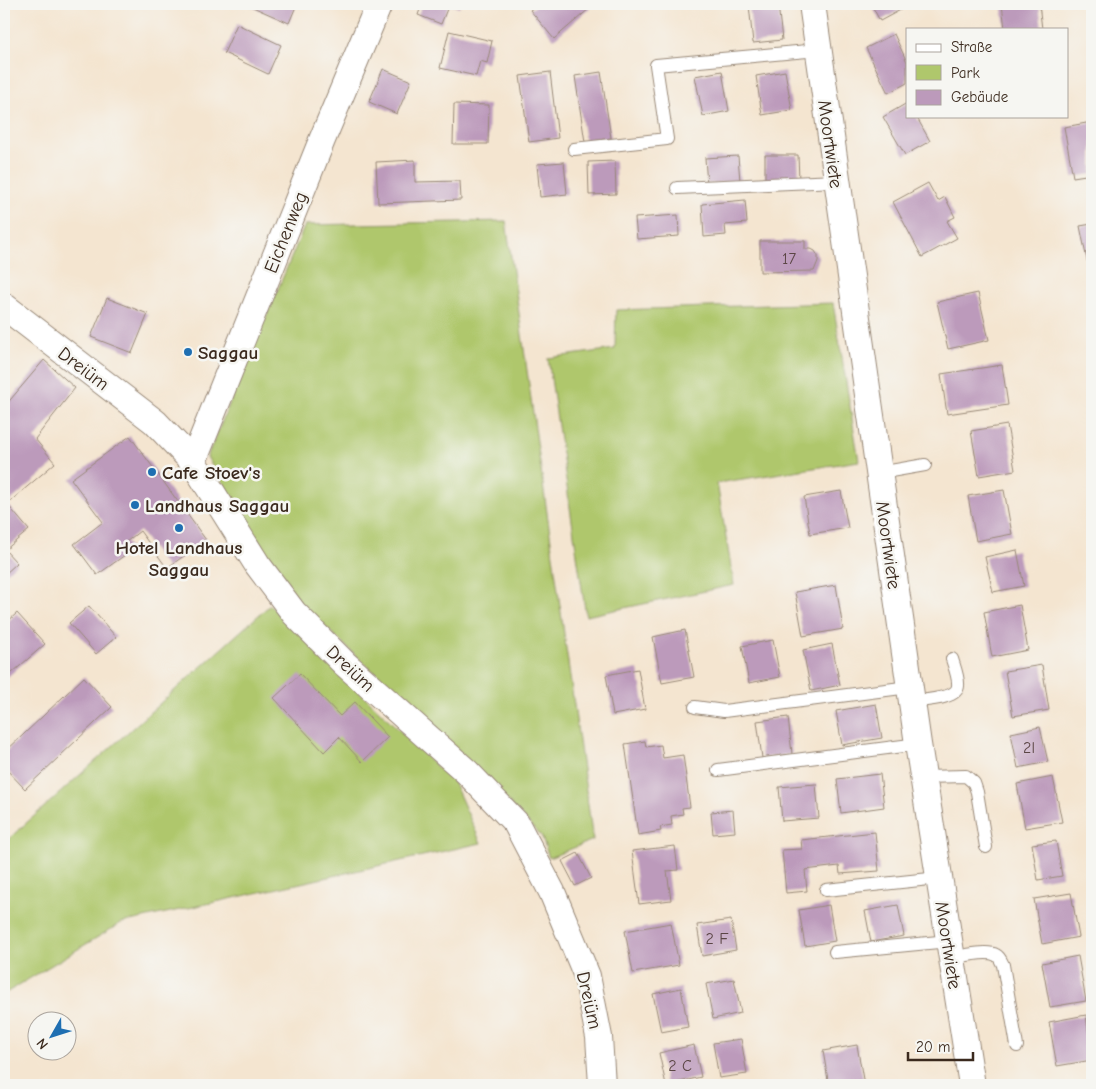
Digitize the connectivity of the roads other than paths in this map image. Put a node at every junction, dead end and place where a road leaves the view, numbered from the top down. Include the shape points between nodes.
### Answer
1 (379, 4) edge
2 (812, 4) edge
3 (818, 50) junction
4 (574, 149) dead end
5 (837, 181) junction
6 (677, 188) dead end
7 (4, 306) edge
8 (193, 462) junction
9 (925, 465) dead end
10 (879, 473) junction
11 (952, 658) dead end
12 (911, 694) junction
13 (695, 707) dead end
14 (918, 744) junction
15 (718, 770) dead end
16 (923, 777) junction
17 (986, 846) dead end
18 (939, 878) junction
19 (826, 890) dead end
20 (950, 949) junction
21 (835, 952) dead end
22 (1017, 1046) dead end
23 (602, 1085) edge
24 (972, 1085) edge

1 - 8 street, Eichenweg
2 - 3 street, Moortwiete
3 - 4 lane via 656,64 667,139
3 - 5 street, Moortwiete
5 - 6 lane
5 - 10 street, Moortwiete
7 - 8 street, Dreiüm via 155,422
8 - 23 street, Dreiüm via 257,564 294,613 345,664 467,772 516,823 552,892 587,976 599,1037
9 - 10 lane
10 - 12 street, Moortwiete
11 - 12 lane via 959,685 956,692 949,696
12 - 13 lane via 724,711
12 - 14 street, Moortwiete
14 - 15 lane
14 - 16 street, Moortwiete
16 - 17 lane via 966,776 974,783
16 - 18 street, Moortwiete
18 - 19 lane
18 - 20 street, Moortwiete
20 - 21 lane
20 - 22 lane via 995,954 1000,958
20 - 24 street, Moortwiete

